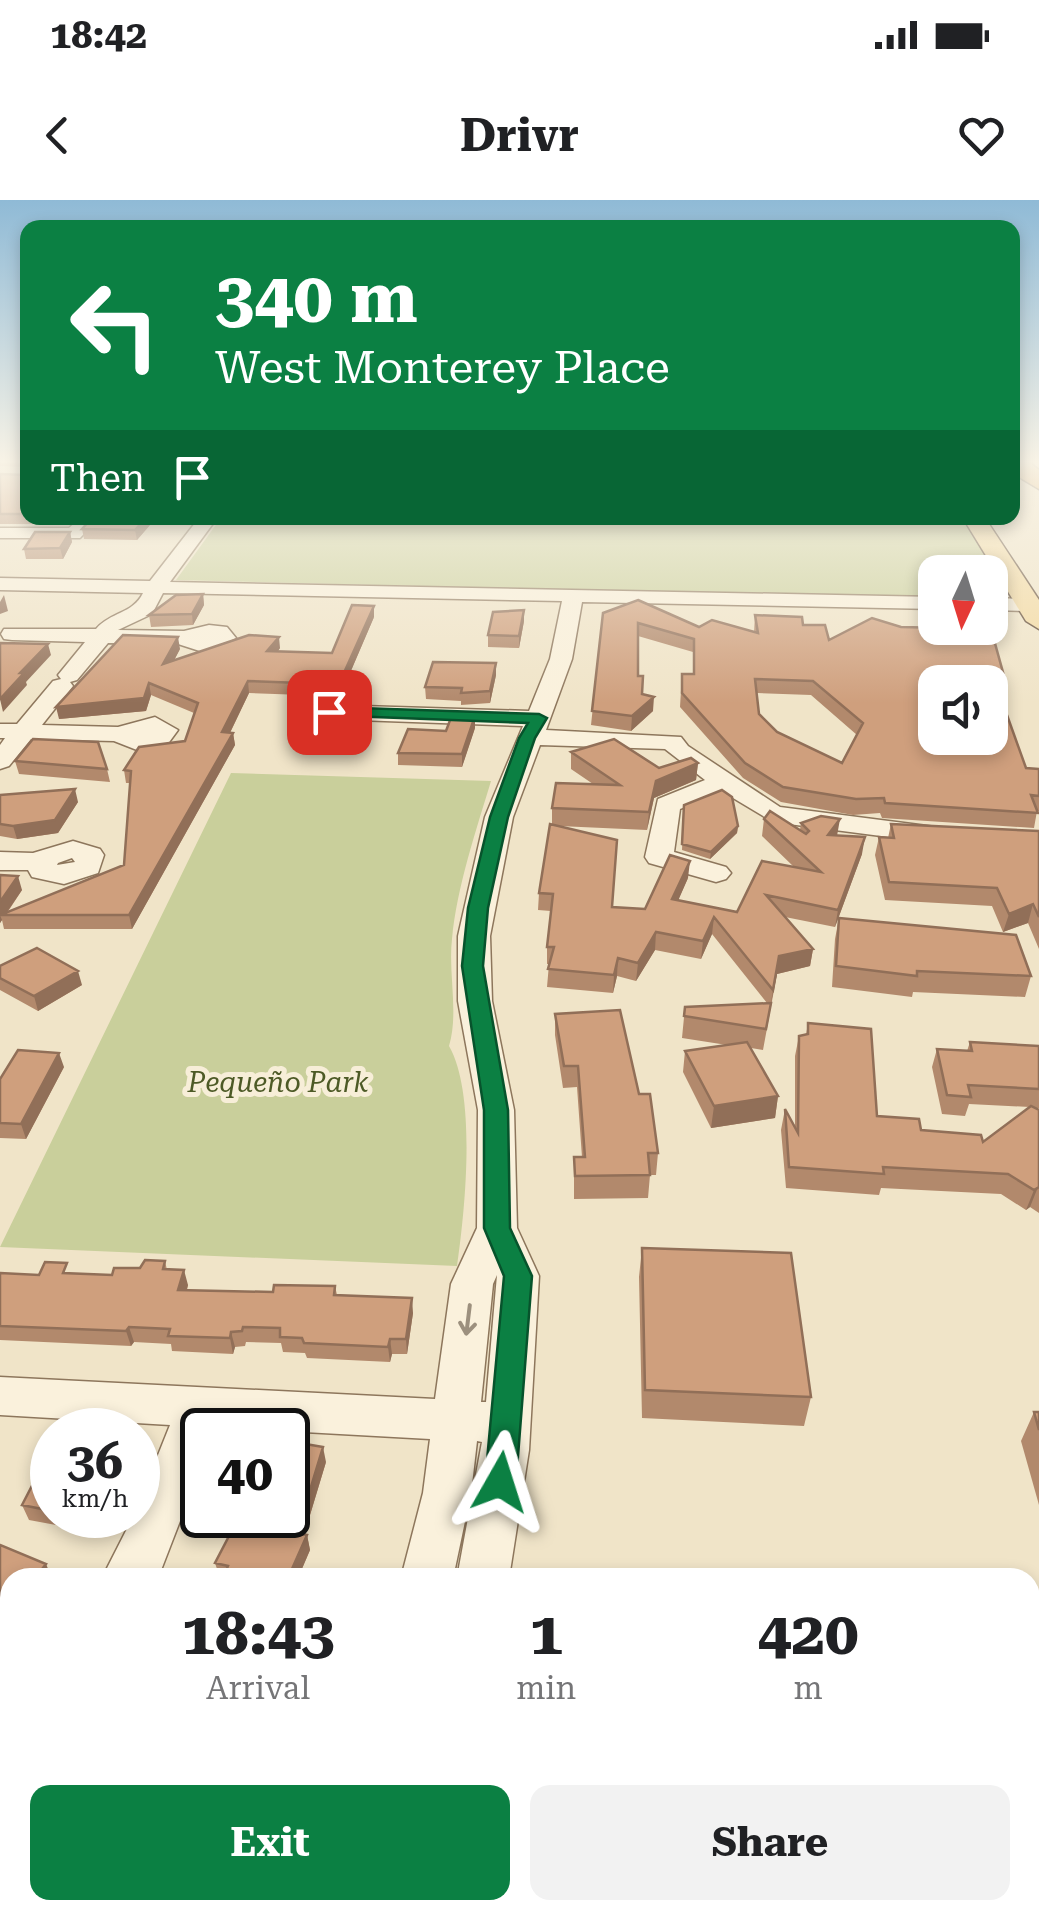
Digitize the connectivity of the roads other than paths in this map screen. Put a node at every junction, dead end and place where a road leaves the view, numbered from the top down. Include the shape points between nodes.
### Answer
1 (189, 543) edge
2 (990, 543) edge
3 (0, 584) edge
4 (156, 587) junction
5 (572, 596) junction
6 (918, 603) edge
7 (1008, 608) edge
8 (1034, 613) edge
9 (105, 631) junction
10 (4, 634) edge
11 (187, 638) dead end
12 (329, 712) dead end
13 (533, 728) junction
14 (12, 731) edge
15 (123, 734) dead end
16 (0, 760) edge
17 (728, 781) junction
18 (970, 836) edge
19 (0, 861) edge
20 (41, 862) dead end
21 (716, 873) dead end
22 (497, 1228) junction
23 (0, 1396) edge
24 (201, 1406) junction
25 (456, 1420) junction
26 (507, 1423) junction
27 (135, 1568) edge
28 (429, 1568) edge
29 (485, 1568) edge

1 - 4 street
2 - 8 main road
3 - 4 street
4 - 5 street
4 - 9 street
5 - 6 street
5 - 13 street via 561,659
7 - 8 street
9 - 10 street
9 - 11 street
9 - 14 street
12 - 13 street
13 - 17 street via 558,747 679,749
13 - 22 street via 499,817 474,936 475,1001 496,1110
14 - 15 street
14 - 16 street
17 - 18 street via 773,814
17 - 21 street via 667,804 659,856
19 - 20 street
22 -> 25 street via 472,1284
22 - 26 street via 518,1276
23 - 24 street
24 - 25 street
24 - 27 street
25 - 26 street
25 - 28 street
26 - 29 street

